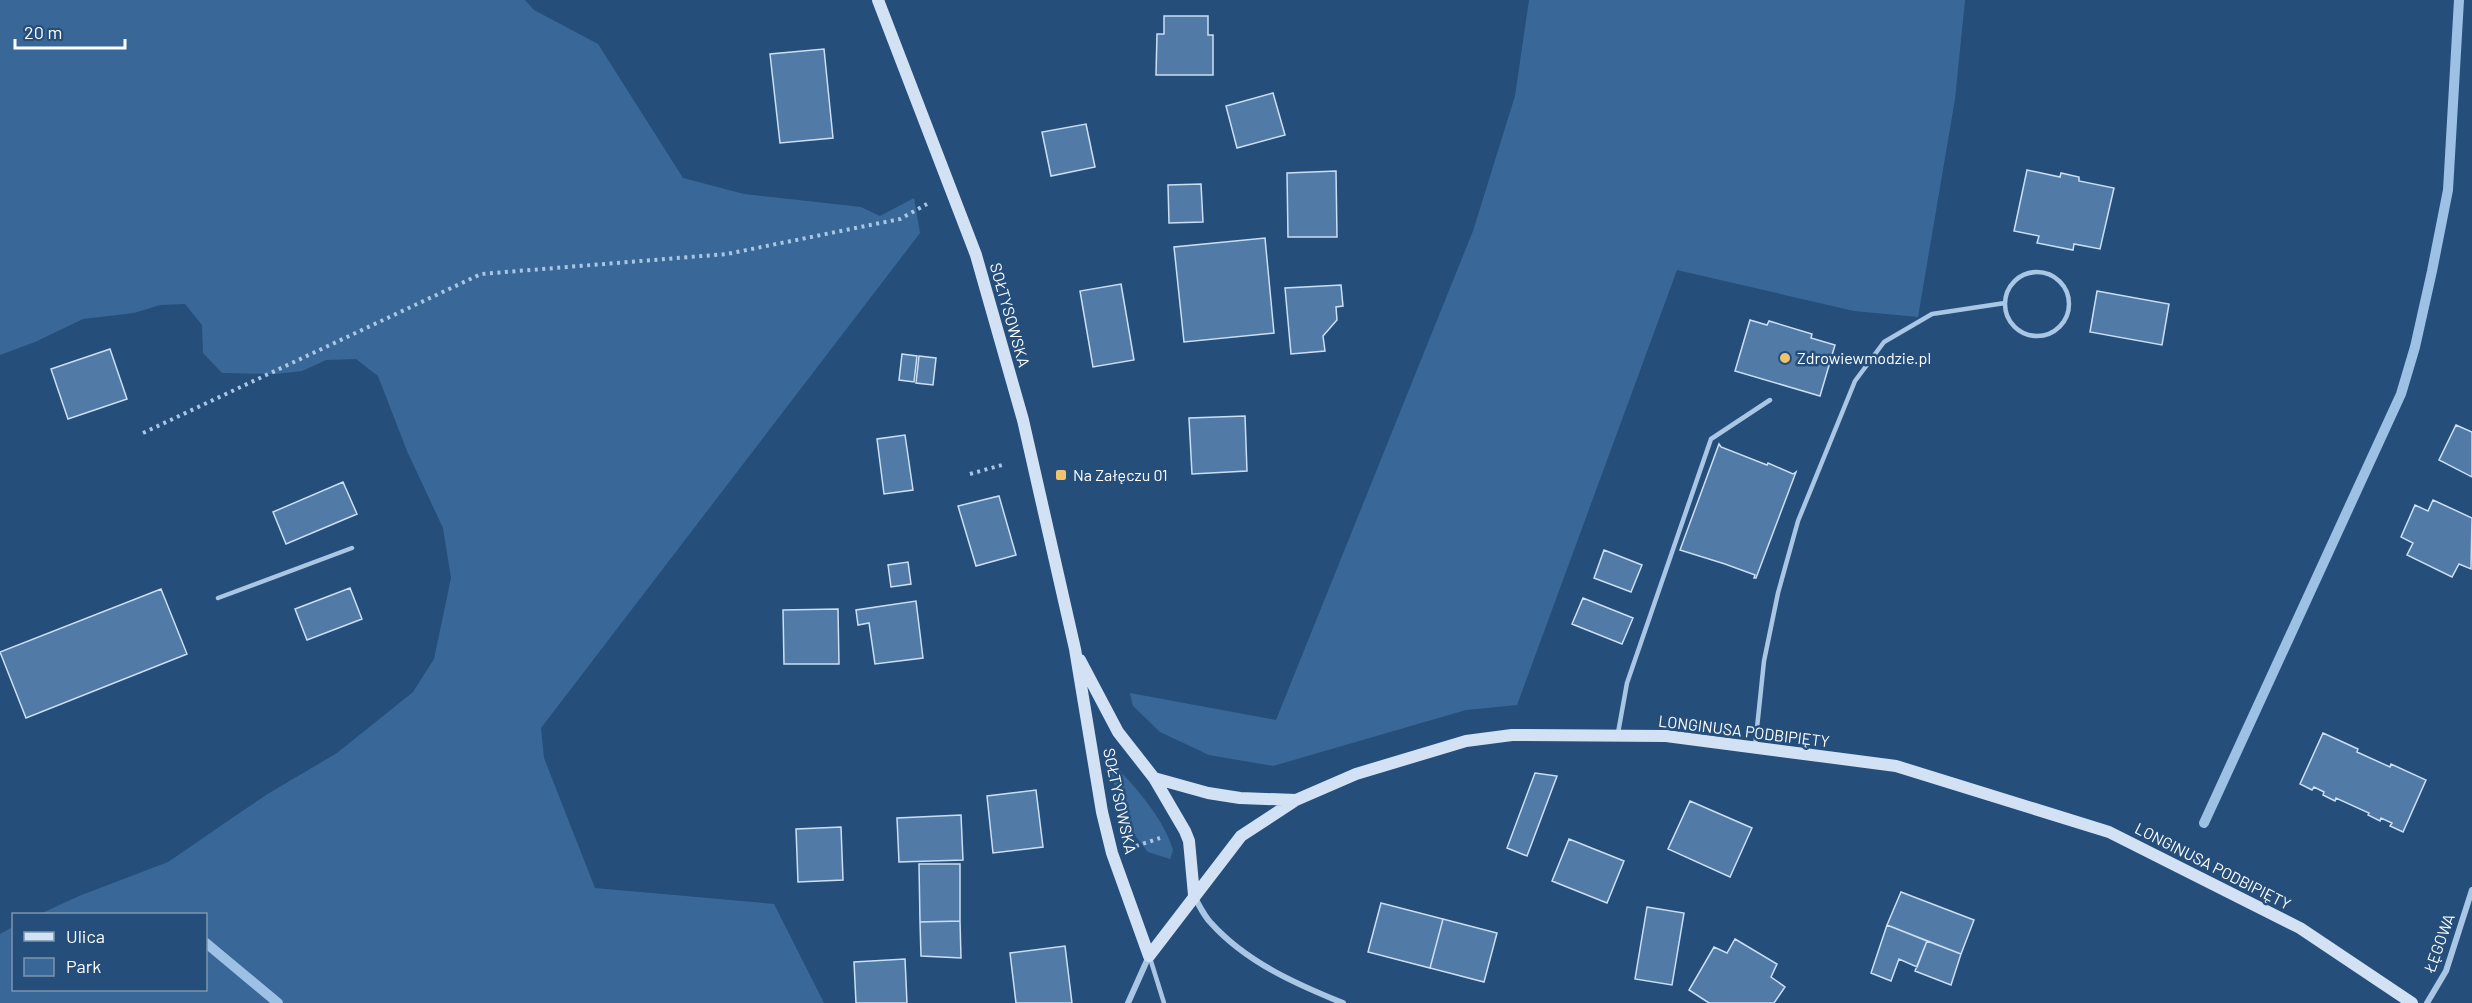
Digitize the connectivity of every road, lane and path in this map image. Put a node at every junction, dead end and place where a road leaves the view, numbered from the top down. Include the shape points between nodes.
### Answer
1 (878, 0) edge
2 (927, 204) dead end
3 (2005, 303) junction
4 (1770, 400) dead end
5 (142, 433) dead end
6 (1002, 465) dead end
7 (970, 474) dead end
8 (352, 548) dead end
9 (218, 598) dead end
10 (1075, 649) junction
11 (1618, 736) junction
12 (1755, 747) junction
13 (1154, 778) junction
14 (1296, 800) junction
15 (2472, 890) edge
16 (1194, 895) junction
17 (1149, 956) junction
18 (1128, 1003) edge
19 (1164, 1003) edge
20 (1343, 1003) edge
21 (2412, 1003) edge
22 (2427, 1003) edge

1 - 10 street, SOŁTYSOWSKA via 976,255 1023,420
2 - 5 path via 900,219 727,254 481,274
3 - 3 lane via 2006,313 2019,330 2040,336 2059,327 2069,308 2059,280 2040,272 2029,273 2012,284
3 - 12 lane via 1932,314 1884,342 1855,381 1798,522 1778,593 1764,661
4 - 11 lane via 1711,439 1627,683
6 - 7 path
8 - 9 lane
10 - 13 street, SOŁTYSOWSKA via 1118,732
10 - 17 street, SOŁTYSOWSKA via 1102,812 1112,853
11 - 12 street, LONGINUSA PODBIPIĘTY via 1666,736
11 - 14 street, LONGINUSA PODBIPIĘTY via 1512,735 1466,741 1356,774
12 - 21 street, LONGINUSA PODBIPIĘTY via 1896,766 2109,832 2300,928
13 - 14 street via 1240,798
13 - 16 street, SOŁTYSOWSKA via 1189,841
14 - 16 street, LONGINUSA PODBIPIĘTY via 1241,836
15 - 22 street, ŁĘGOWA via 2446,971
16 - 17 street, LONGINUSA PODBIPIĘTY
16 - 20 street via 1211,923 1251,957 1301,986
17 - 18 street, LONGINUSA PODBIPIĘTY
17 - 19 lane

